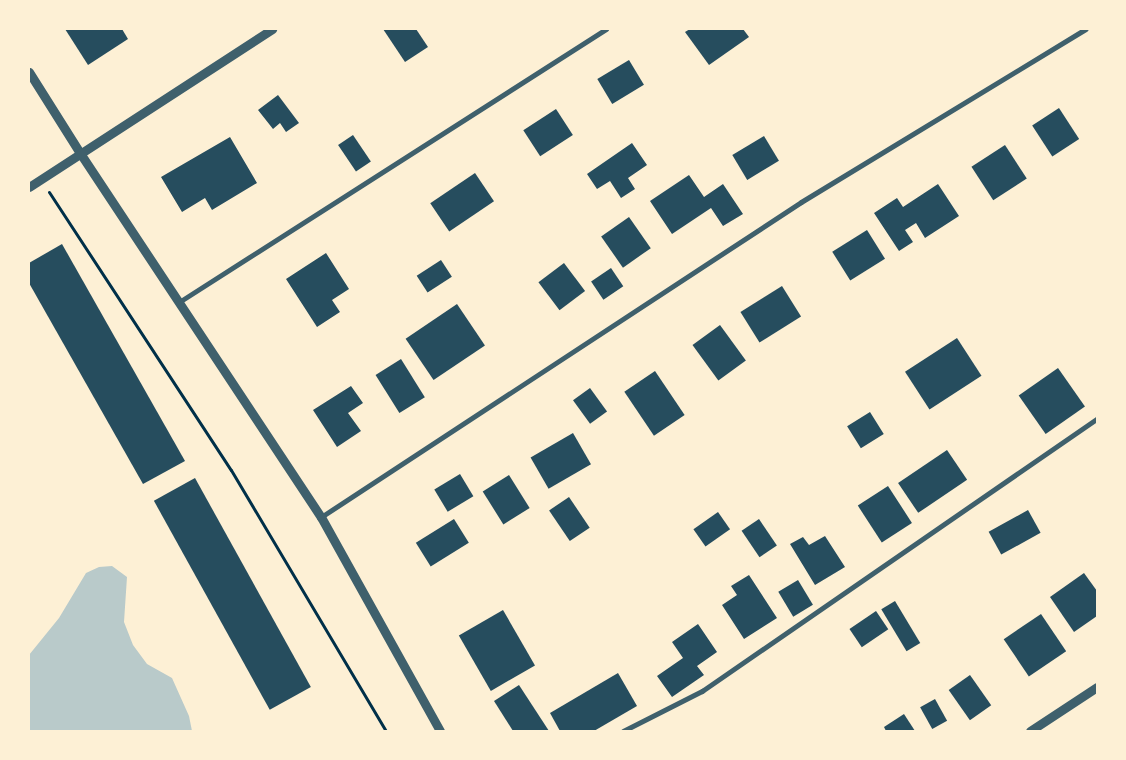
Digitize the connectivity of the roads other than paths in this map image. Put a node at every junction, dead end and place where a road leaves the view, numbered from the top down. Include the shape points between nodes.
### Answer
1 (272, 29) edge
2 (606, 29) edge
3 (1085, 29) edge
4 (29, 72) edge
5 (80, 153) junction
6 (29, 187) edge
7 (179, 302) junction
8 (1097, 418) edge
9 (321, 517) junction
10 (1097, 687) edge
11 (440, 731) edge
12 (622, 731) edge
13 (1030, 731) edge

1 - 5 street
2 - 7 street
3 - 9 street via 801,202
4 - 5 street
5 - 6 street
5 - 7 street
7 - 9 street
8 - 12 street via 702,691
9 - 11 street
10 - 13 street

